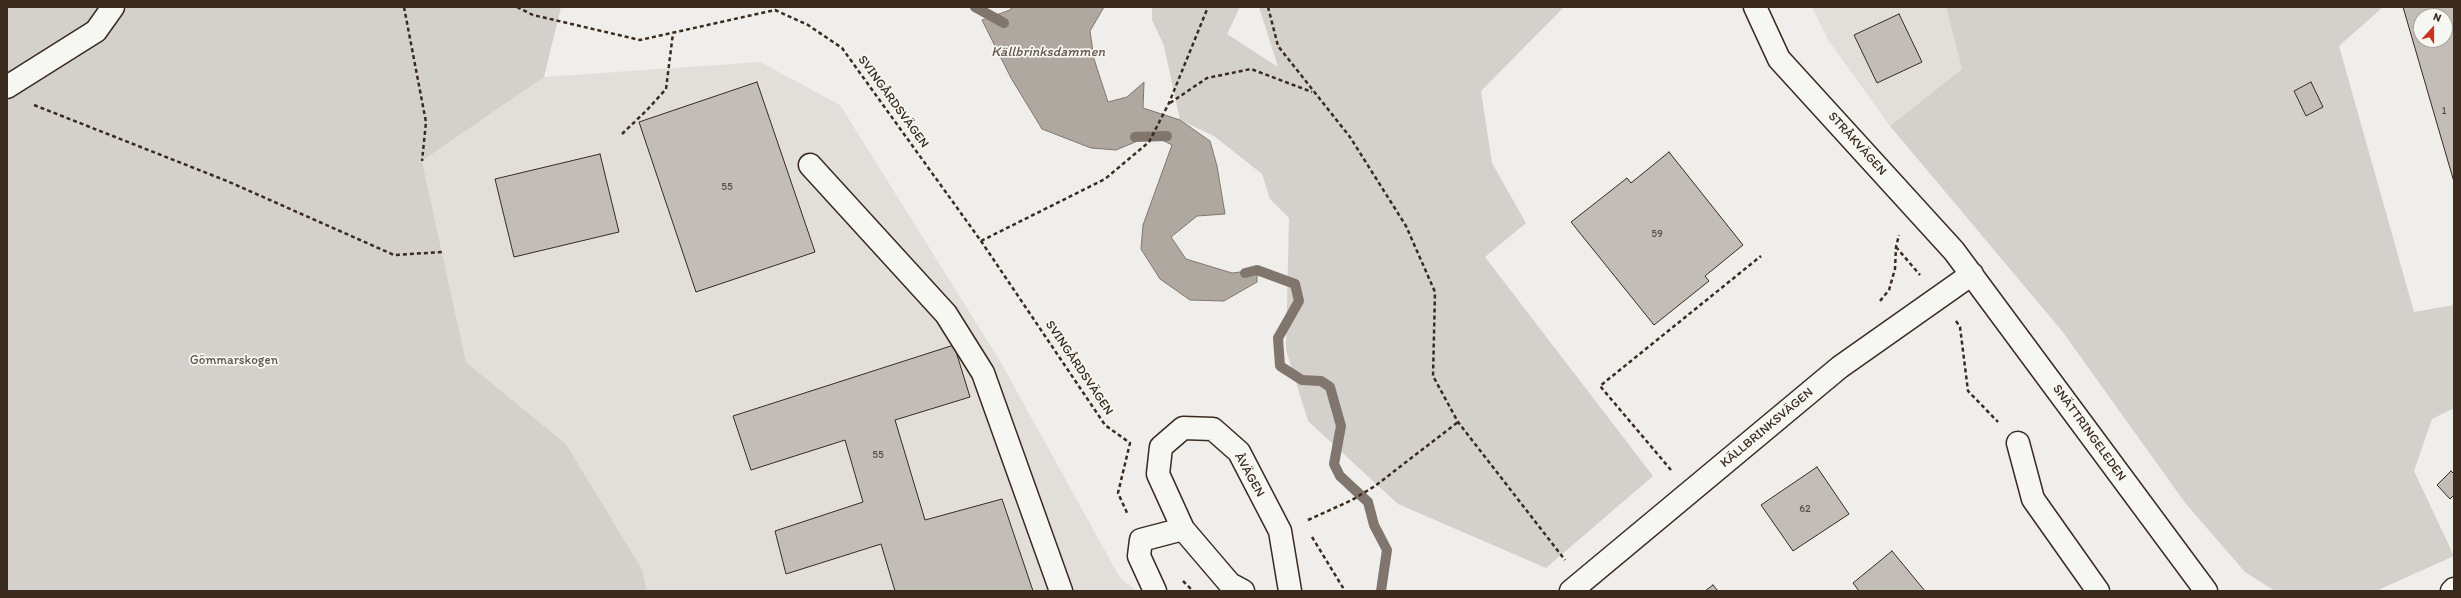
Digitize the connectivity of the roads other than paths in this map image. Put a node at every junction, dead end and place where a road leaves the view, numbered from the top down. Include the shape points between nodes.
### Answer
1 (113, 7) edge
2 (1755, 7) edge
3 (7, 88) edge
4 (810, 165) dead end
5 (1972, 274) junction
6 (2018, 443) road end
7 (1183, 529) junction
8 (1061, 591) edge
9 (1155, 591) edge
10 (1242, 591) edge
11 (1290, 591) edge
12 (1571, 591) edge
13 (2098, 591) edge
14 (2206, 591) edge

1 - 3 street via 96,31
2 - 5 street, STRÅKVÄGEN via 1779,59
4 - 8 street via 946,314 983,373
5 - 12 street, KÄLLBRINKSVÄGEN via 1840,367
5 - 14 street, SNÄTTRINGELEDEN
6 - 13 street via 2033,499
7 - 9 street via 1141,540 1139,556
7 - 10 street, ÅVÄGEN via 1230,584
7 - 11 street, ÅVÄGEN via 1158,474 1161,446 1183,428 1213,429 1239,452 1280,532

